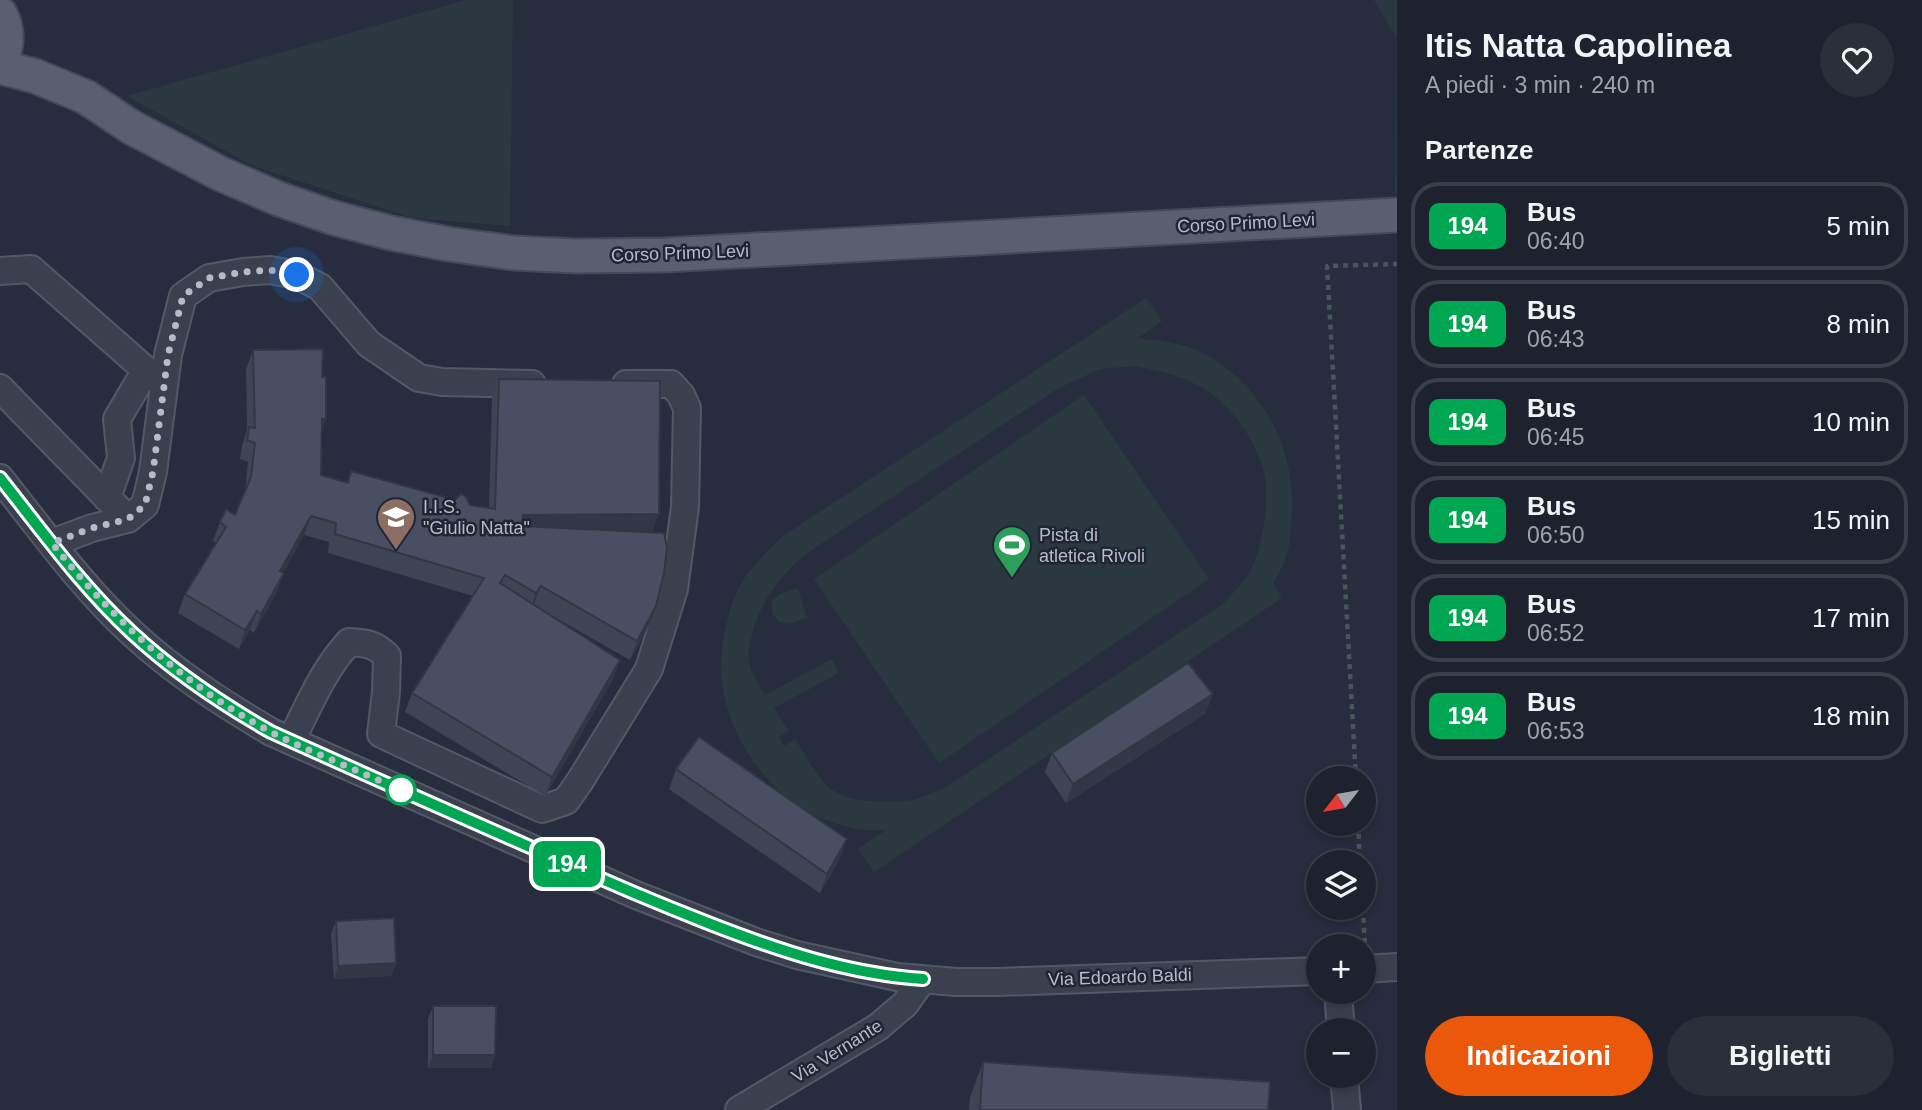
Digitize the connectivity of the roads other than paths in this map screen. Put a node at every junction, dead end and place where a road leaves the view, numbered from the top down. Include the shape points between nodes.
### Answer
1 (0, 14) edge
2 (0, 66) edge
3 (1397, 215) edge
4 (0, 271) edge
5 (155, 378) junction
6 (560, 384) edge
7 (602, 384) edge
8 (0, 388) edge
9 (0, 478) edge
10 (107, 498) junction
11 (128, 519) junction
12 (52, 543) junction
13 (291, 741) junction
14 (1397, 967) edge
15 (1376, 968) edge
16 (1306, 971) edge
17 (923, 979) junction
18 (1345, 1088) edge
19 (739, 1110) edge
20 (1347, 1110) edge

1 - 2 main road via 7,36
2 - 3 main road, Corso Primo Levi via 86,97 131,127 279,199 414,237 514,253 665,255
4 - 5 street via 31,269
5 - 6 street via 168,355 183,296 209,278 270,270 297,275 320,287 369,344 419,378 491,385
5 - 10 street via 117,419 121,458
5 - 11 street via 153,472 145,505
7 - 13 street via 671,384 681,396 687,408 685,507 674,589 649,669 566,801 542,809 381,734 387,656 364,643 349,642 337,656
8 - 10 street
9 - 12 street, Via Edoardo Baldi
10 - 11 street
11 - 12 street
12 - 13 street, Via Edoardo Baldi via 132,633 221,703
13 - 17 street, Via Edoardo Baldi via 636,895 756,942 848,968
14 - 15 street
16 - 17 street, Via Edoardo Baldi via 998,982
17 - 19 street, Via Vernante via 905,1004 878,1027
18 - 20 street

